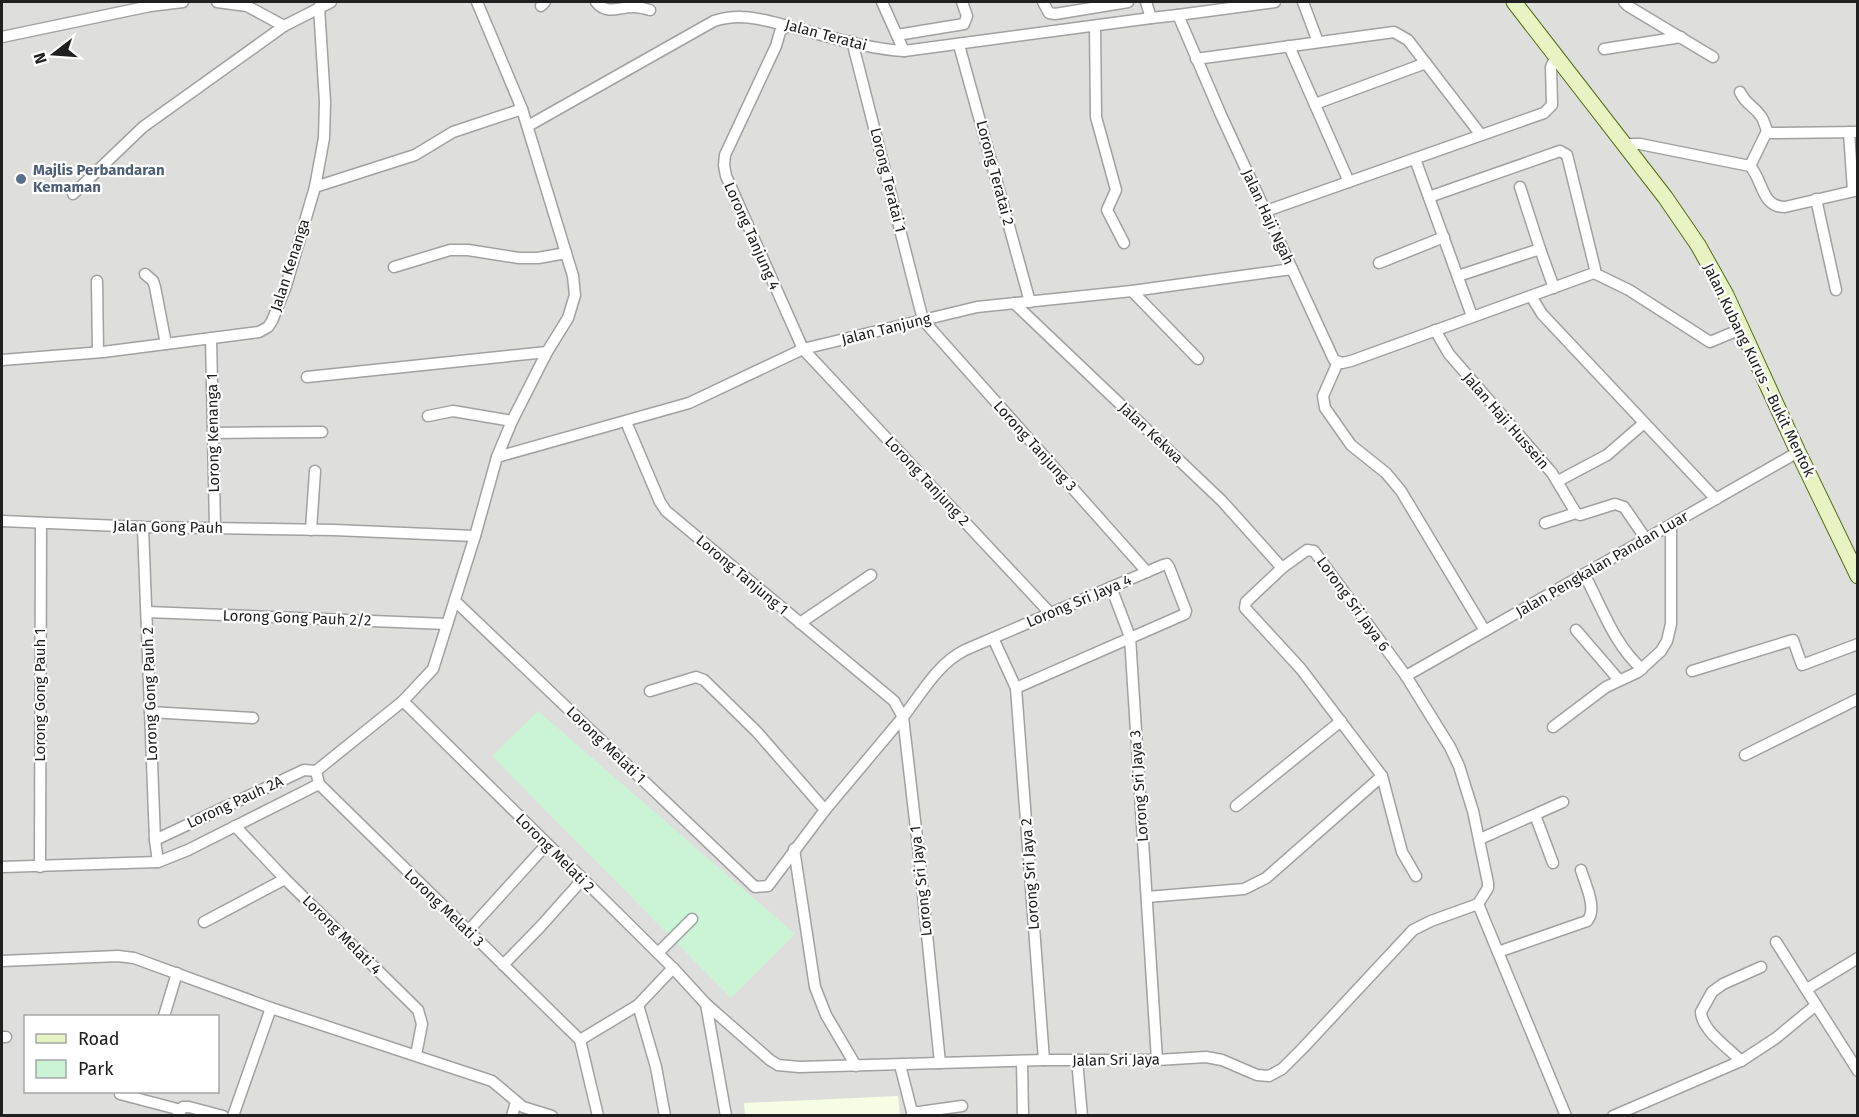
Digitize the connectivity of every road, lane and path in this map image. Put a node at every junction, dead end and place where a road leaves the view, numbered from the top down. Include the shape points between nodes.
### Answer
1 (183, 2) edge
2 (217, 2) edge
3 (331, 2) edge
4 (477, 2) edge
5 (596, 2) edge
6 (882, 2) edge
7 (962, 2) edge
8 (1043, 2) edge
9 (1128, 2) edge
10 (1146, 2) edge
11 (1275, 2) edge
12 (1303, 2) edge
13 (1514, 2) edge
14 (1624, 2) edge
15 (319, 7) junction
16 (650, 10) dead end
17 (1178, 15) junction
18 (1151, 18) junction
19 (284, 26) junction
20 (787, 26) junction
21 (1095, 26) junction
22 (897, 35) junction
23 (2, 37) edge
24 (1681, 37) junction
25 (852, 41) junction
26 (1318, 42) junction
27 (959, 45) junction
28 (1289, 46) junction
29 (1605, 50) dead end
30 (904, 51) junction
31 (1556, 56) junction
32 (1713, 57) dead end
33 (1196, 59) junction
34 (1426, 63) junction
35 (1740, 92) dead end
36 (1315, 104) junction
37 (522, 108) junction
38 (528, 126) junction
39 (1767, 130) junction
40 (1853, 132) edge
41 (1481, 135) junction
42 (1624, 144) junction
43 (1415, 159) junction
44 (1750, 166) junction
45 (1349, 182) junction
46 (315, 187) junction
47 (1520, 187) dead end
48 (1855, 190) edge
49 (73, 194) dead end
50 (1429, 197) junction
51 (1816, 199) junction
52 (1266, 211) junction
53 (1444, 237) junction
54 (1124, 243) dead end
55 (1540, 249) junction
56 (566, 253) junction
57 (1379, 262) dead end
58 (394, 267) dead end
59 (1292, 269) junction
60 (1594, 273) junction
61 (145, 274) dead end
62 (1458, 276) junction
63 (97, 281) dead end
64 (1554, 288) junction
65 (1132, 291) junction
66 (1836, 291) dead end
67 (1030, 302) junction
68 (1534, 302) junction
69 (1014, 303) junction
70 (1472, 316) junction
71 (923, 320) junction
72 (211, 338) junction
73 (1439, 338) junction
74 (1746, 338) junction
75 (166, 344) junction
76 (803, 349) junction
77 (98, 352) junction
78 (547, 352) junction
79 (1198, 359) dead end
80 (2, 360) edge
81 (1336, 367) junction
82 (307, 377) dead end
83 (428, 416) dead end
84 (512, 421) junction
85 (626, 422) junction
86 (1644, 423) junction
87 (322, 432) dead end
88 (213, 433) junction
89 (1798, 452) junction
90 (497, 457) junction
91 (315, 471) dead end
92 (1558, 481) junction
93 (1716, 499) junction
94 (1576, 513) junction
95 (2, 521) edge
96 (41, 523) junction
97 (1545, 523) dead end
98 (1671, 525) junction
99 (143, 527) junction
100 (214, 527) junction
101 (311, 530) junction
102 (475, 536) junction
103 (1646, 539) junction
104 (1282, 568) junction
105 (1147, 572) junction
106 (1584, 574) junction
107 (871, 575) dead end
108 (1857, 576) edge
109 (1110, 587) junction
110 (454, 601) junction
111 (147, 612) junction
112 (1050, 613) junction
113 (800, 623) junction
114 (447, 624) junction
115 (1485, 630) junction
116 (1576, 630) dead end
117 (1130, 637) junction
118 (993, 638) junction
119 (1857, 644) edge
120 (1642, 669) junction
121 (1692, 671) dead end
122 (1406, 676) junction
123 (1619, 680) junction
124 (1016, 688) junction
125 (650, 691) dead end
126 (1857, 699) edge
127 (403, 701) junction
128 (894, 701) joint
129 (150, 712) junction
130 (903, 717) junction
131 (253, 718) dead end
132 (1341, 721) junction
133 (1553, 727) dead end
134 (1745, 755) dead end
135 (316, 771) junction
136 (1382, 776) junction
137 (319, 784) junction
138 (1563, 802) dead end
139 (1236, 806) dead end
140 (825, 810) junction
141 (1535, 815) junction
142 (235, 826) junction
143 (1480, 839) junction
144 (155, 840) junction
145 (548, 844) junction
146 (794, 849) junction
147 (158, 862) junction
148 (1553, 863) dead end
149 (2, 867) edge
150 (40, 867) junction
151 (1581, 870) dead end
152 (1416, 876) dead end
153 (285, 879) junction
154 (582, 880) junction
155 (758, 888) joint
156 (1146, 897) junction
157 (1478, 904) junction
158 (692, 919) dead end
159 (204, 922) dead end
160 (468, 931) junction
161 (1776, 942) dead end
162 (1498, 952) junction
163 (658, 953) junction
164 (1857, 958) edge
165 (2, 961) edge
166 (503, 965) junction
167 (1761, 967) dead end
168 (673, 968) junction
169 (177, 973) junction
170 (1807, 989) junction
171 (706, 1004) junction
172 (638, 1005) junction
173 (1816, 1005) junction
174 (271, 1008) junction
175 (165, 1015) edge
176 (580, 1041) junction
177 (416, 1055) junction
178 (1044, 1060) junction
179 (1077, 1060) junction
180 (1157, 1060) junction
181 (1022, 1061) junction
182 (1742, 1061) junction
183 (940, 1063) junction
184 (900, 1065) junction
185 (856, 1066) junction
186 (1857, 1071) edge
187 (120, 1094) dead end
188 (516, 1102) junction
189 (962, 1106) dead end
190 (179, 1113) edge
191 (913, 1114) edge
192 (223, 1116) edge
193 (233, 1116) edge
194 (512, 1116) edge
195 (552, 1116) edge
196 (598, 1116) edge
197 (665, 1116) edge
198 (726, 1116) edge
199 (1023, 1116) edge
200 (1082, 1116) edge
201 (1566, 1116) edge
202 (1613, 1116) edge

1 - 23 street
2 - 19 street via 247,6
3 - 15 street
4 - 37 street
5 - 16 street via 609,10
6 - 22 street
7 - 22 street via 967,20 960,26
8 - 9 street via 1049,13 1055,14
10 - 18 street
11 - 17 street
12 - 26 street
13 - 31 main road, Jalan Kubang Kurus - Bukit Mentok
14 - 24 street
15 - 19 street
15 - 46 street, Jalan Kenanga via 326,120
17 - 18 street
17 - 33 street, Jalan Haji Ngah
18 - 21 street, Jalan Teratai
19 - 49 street via 143,127
20 - 25 street, Jalan Teratai
20 - 38 street, Jalan Teratai via 743,16 714,21
20 - 76 street, Lorong Tanjung 4 via 780,32 724,165
21 - 27 street, Jalan Teratai
21 - 54 street via 1096,117 1116,190 1107,210
22 - 30 street
24 - 29 street
24 - 32 street
25 - 30 street, Jalan Teratai
25 - 71 street, Lorong Teratai 1
26 - 28 street
26 - 34 street via 1394,32 1408,40
27 - 30 street, Jalan Teratai
27 - 67 street, Lorong Teratai 2
28 - 33 street
28 - 36 street
31 - 41 street via 1551,67 1552,105 1544,113
31 - 42 main road, Jalan Kubang Kurus - Bukit Mentok
33 - 52 street, Jalan Haji Ngah
34 - 36 street
34 - 41 street
35 - 39 street via 1746,104 1762,117
36 - 45 street
37 - 38 street
37 - 46 street via 453,132 415,155
38 - 56 street
39 - 40 street via 1773,134
39 - 44 street
40 - 48 street
41 - 43 street
42 - 44 street
42 - 74 main road, Jalan Kubang Kurus - Bukit Mentok via 1698,246
43 - 45 street
43 - 50 street
44 - 51 street via 1772,205 1785,207
45 - 52 street
46 - 72 street, Jalan Kenanga via 286,286 268,327 259,332
47 - 55 street
48 - 51 street
50 - 53 street
50 - 60 street via 1564,152 1568,155
51 - 66 street
52 - 59 street, Jalan Haji Ngah
53 - 57 street
53 - 62 street
55 - 62 street
55 - 64 street
56 - 58 street via 519,258 450,250
56 - 78 street via 575,296 568,318
59 - 65 street, Jalan Tanjung
59 - 81 street, Jalan Haji Ngah
60 - 64 street
60 - 74 street via 1629,290 1710,342
61 - 75 street via 155,287
62 - 70 street
63 - 77 street
64 - 68 street
65 - 67 street, Jalan Tanjung
65 - 79 street
67 - 69 street, Jalan Tanjung
68 - 70 street
68 - 86 street
69 - 71 street, Jalan Tanjung
69 - 104 street, Jalan Kekwa via 1222,501
70 - 73 street
71 - 76 street, Jalan Tanjung
71 - 105 street, Lorong Tanjung 3
72 - 75 street, Jalan Kenanga
72 - 88 street, Lorong Kenanga 1
73 - 81 street
73 - 92 street, Jalan Haji Hussein
74 - 89 main road, Jalan Kubang Kurus - Bukit Mentok
75 - 77 street, Jalan Kenanga
76 - 85 street, Jalan Tanjung via 706,396
76 - 112 street, Lorong Tanjung 2
77 - 80 street, Jalan Kenanga
78 - 82 street
78 - 84 street
81 - 115 street via 1323,396 1325,408 1351,445 1401,491
83 - 84 street via 453,411
84 - 90 street
85 - 90 street, Jalan Tanjung
85 - 113 street, Lorong Tanjung 1 via 666,511
86 - 92 street via 1617,448
86 - 93 street
87 - 88 street
88 - 100 street, Lorong Kenanga 1
89 - 93 street, Jalan Pengkalan Pandan Luar
89 - 108 main road, Jalan Kubang Kurus - Bukit Mentok
90 - 102 street
91 - 101 street
92 - 94 street, Jalan Haji Hussein
93 - 98 street, Jalan Pengkalan Pandan Luar
94 - 97 street
94 - 103 street via 1620,504
95 - 96 street, Jalan Gong Pauh
96 - 99 street, Jalan Gong Pauh
96 - 150 street, Lorong Gong Pauh 1
98 - 103 street, Jalan Pengkalan Pandan Luar
98 - 120 street via 1670,633 1661,651
99 - 100 street, Jalan Gong Pauh
99 - 111 street, Lorong Gong Pauh 2
100 - 101 street, Jalan Gong Pauh
101 - 102 street, Jalan Gong Pauh
102 - 110 street
103 - 106 street, Jalan Pengkalan Pandan Luar
104 - 122 street, Lorong Sri Jaya 6 via 1307,550 1314,551
104 - 132 street, Lorong Sri Jaya 6 via 1246,602 1245,608 1290,656
105 - 109 street, Lorong Sri Jaya 4
105 - 117 street, Lorong Sri Jaya 4 via 1167,564 1186,611
106 - 115 street, Jalan Pengkalan Pandan Luar
106 - 120 street via 1619,640
107 - 113 street
109 - 112 street, Lorong Sri Jaya 4
109 - 117 street, Lorong Sri Jaya 3
110 - 114 street
110 - 155 street, Lorong Melati 1
111 - 114 street, Lorong Gong Pauh 2/2
111 - 129 street, Lorong Gong Pauh 2
112 - 118 street, Lorong Sri Jaya 4
113 - 128 street, Lorong Tanjung 1
114 - 127 street via 433,669
115 - 122 street, Jalan Pengkalan Pandan Luar
116 - 123 street
117 - 124 street
117 - 156 street, Lorong Sri Jaya 3
118 - 124 street
118 - 130 street, Lorong Sri Jaya 4 via 944,664
119 - 121 street via 1802,665 1793,640
120 - 123 street
122 - 143 street, Lorong Sri Jaya 6 via 1459,766
123 - 133 street
124 - 178 street, Lorong Sri Jaya 2
125 - 140 street via 696,677 704,680 757,732
126 - 134 street
127 - 135 street
127 - 145 street, Lorong Melati 2
128 - 130 street, Lorong Sri Jaya 1
129 - 131 street
129 - 144 street, Lorong Gong Pauh 2
130 - 140 street, Lorong Sri Jaya 4
130 - 183 street, Lorong Sri Jaya 1
132 - 136 street, Lorong Sri Jaya 6
132 - 139 street
135 - 137 street
135 - 144 street, Lorong Pauh 2A via 304,770
136 - 152 street, Lorong Sri Jaya 6 via 1402,852
136 - 156 street via 1257,884 1244,889
137 - 142 street
137 - 160 street, Lorong Melati 3
138 - 141 street
140 - 146 street, Lorong Sri Jaya 4
141 - 143 street
141 - 148 street
142 - 147 street
142 - 153 street, Lorong Melati 4
143 - 157 street, Lorong Sri Jaya 6 via 1488,888
144 - 147 street, Lorong Gong Pauh 2
145 - 154 street, Lorong Melati 2
145 - 160 street
146 - 155 street, Lorong Sri Jaya 4 via 768,886
146 - 185 street via 815,987 826,1015
147 - 150 street
149 - 150 street
151 - 162 street via 1591,906 1587,921
153 - 159 street
153 - 177 street, Lorong Melati 4 via 418,1010 422,1024
154 - 163 street, Lorong Melati 2
154 - 166 street
156 - 180 street, Lorong Sri Jaya 3
157 - 162 street
157 - 180 street, Jalan Sri Jaya via 1413,930 1276,1073 1263,1076 1214,1058
158 - 163 street
160 - 166 street, Lorong Melati 3
161 - 170 street
162 - 201 street
163 - 168 street, Lorong Melati 2
164 - 170 street
165 - 169 street via 126,956
166 - 176 street, Lorong Melati 3
167 - 182 street via 1712,992 1701,1012 1711,1032
168 - 171 street, Lorong Melati 2
168 - 172 street
169 - 174 street
169 - 175 street
170 - 173 street
171 - 185 street, Jalan Sri Jaya via 778,1065
171 - 198 street
172 - 176 street
172 - 197 street
173 - 182 street
173 - 186 street
174 - 177 street
174 - 193 street
176 - 196 street
177 - 188 street via 492,1081
178 - 179 street, Jalan Sri Jaya
178 - 181 street, Jalan Sri Jaya
179 - 180 street, Jalan Sri Jaya
179 - 200 street
181 - 183 street, Jalan Sri Jaya
181 - 199 street
182 - 202 street
183 - 184 street, Jalan Sri Jaya
184 - 185 street, Jalan Sri Jaya
184 - 191 street
187 - 190 street
188 - 194 street
188 - 195 street
189 - 191 street
190 - 192 street via 189,1107

